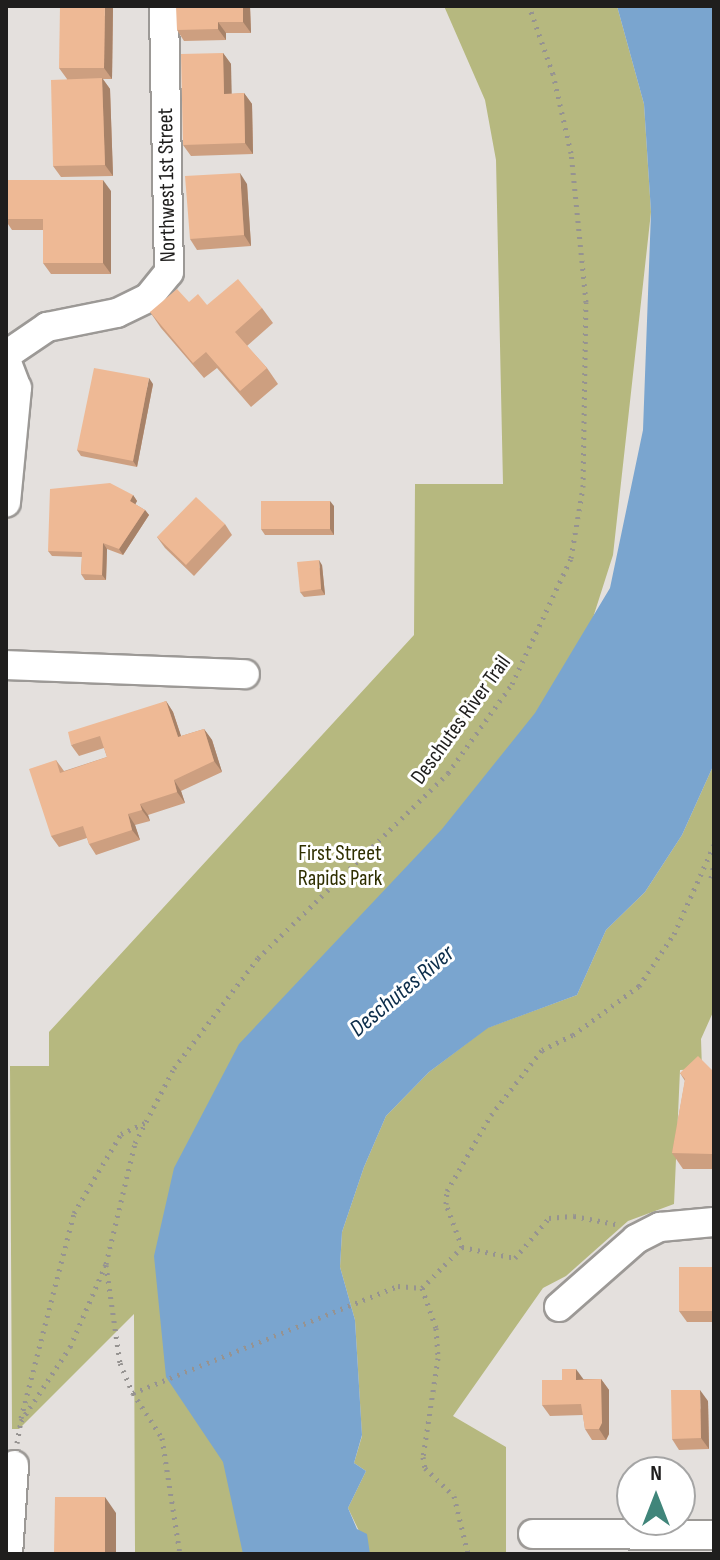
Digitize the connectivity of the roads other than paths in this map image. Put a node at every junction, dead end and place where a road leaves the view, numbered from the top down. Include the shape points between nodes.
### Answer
1 (164, 6) edge
2 (6, 357) edge
3 (6, 502) edge
4 (6, 665) edge
5 (245, 674) dead end
6 (714, 1222) edge
7 (559, 1307) dead end
8 (14, 1465) road end
9 (533, 1534) dead end
10 (714, 1535) edge
11 (8, 1554) edge

1 - 2 street, Northwest 1st Street via 169,272 148,298 117,313 47,327
2 - 3 street, Northwest 1st Street via 17,388
4 - 5 street
6 - 7 street via 660,1227 636,1239
8 - 11 street
9 - 10 street

